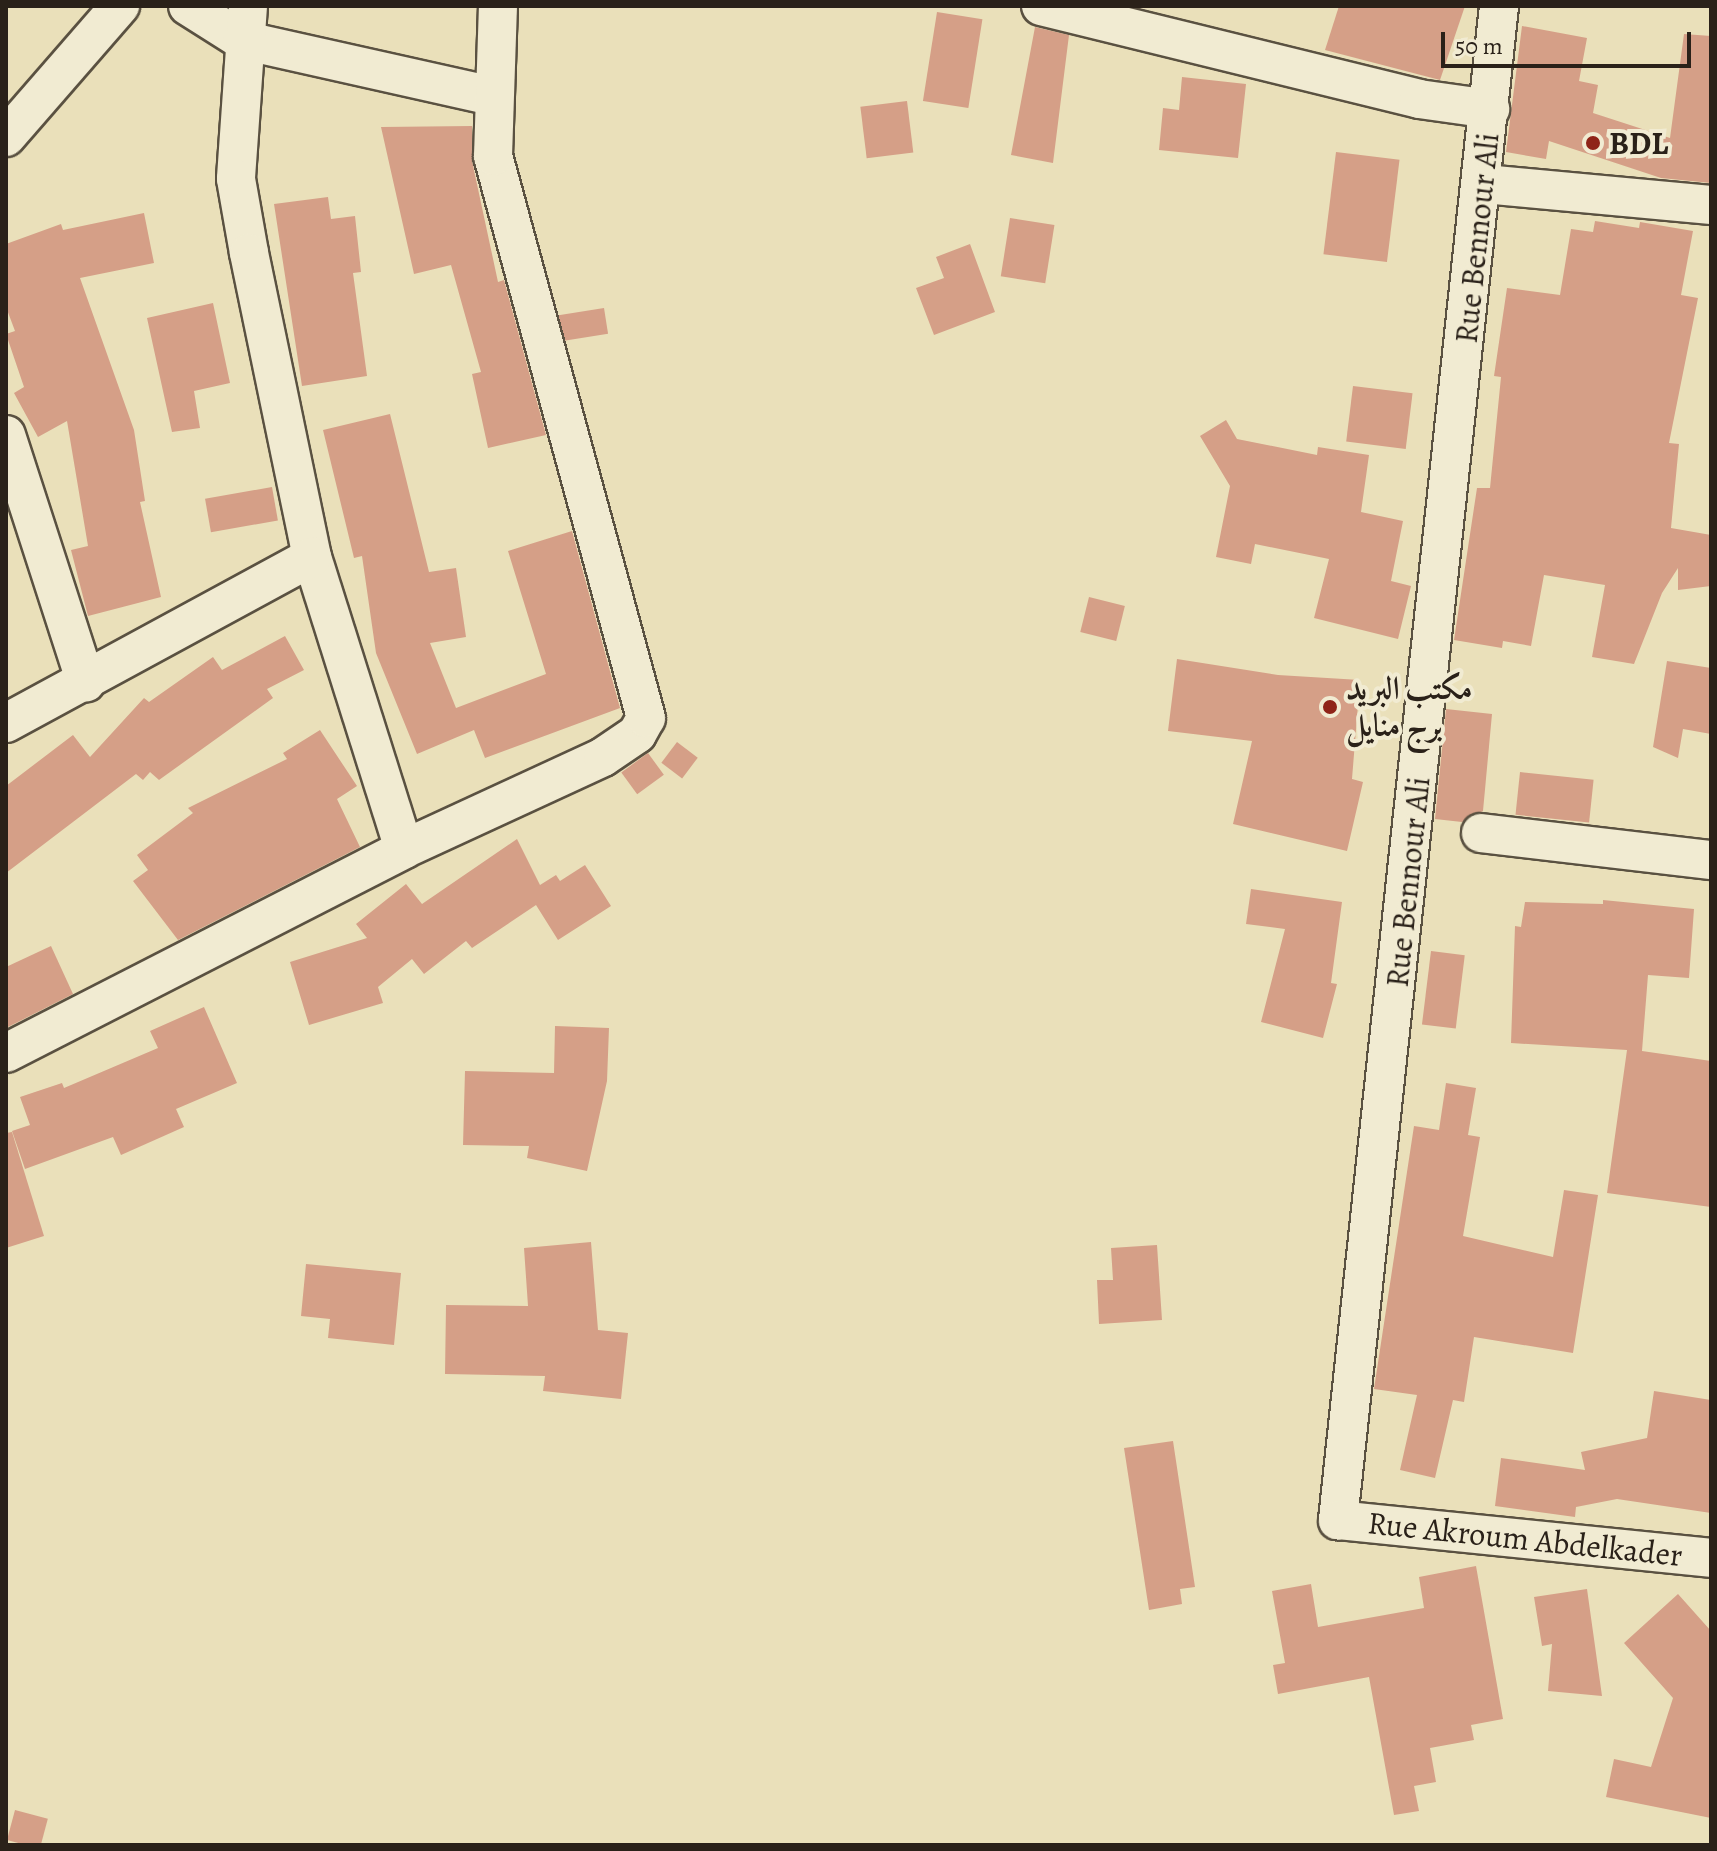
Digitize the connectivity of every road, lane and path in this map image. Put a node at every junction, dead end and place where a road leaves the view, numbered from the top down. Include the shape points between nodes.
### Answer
1 (120, 6) edge
2 (188, 6) edge
3 (498, 6) edge
4 (1041, 6) edge
5 (1499, 6) edge
6 (245, 23) edge
7 (492, 96) junction
8 (1490, 109) junction
9 (6, 137) edge
10 (1484, 184) junction
11 (1711, 205) edge
12 (6, 435) edge
13 (312, 557) junction
14 (86, 682) junction
15 (6, 723) edge
16 (1481, 833) dead end
17 (404, 849) junction
18 (1711, 860) edge
19 (6, 1053) edge
20 (1338, 1520) joint
21 (1711, 1558) edge

1 - 9 street
2 - 6 street
3 - 7 street
4 - 8 street via 1419,99
5 - 8 street, Rue Bennour Ali
6 - 7 street
6 - 13 street via 236,179
7 - 17 street via 493,156 646,718 637,734 603,757
8 - 10 street, Rue Bennour Ali
10 - 11 street
10 - 20 street, Rue Bennour Ali
12 - 14 street
13 - 14 street
13 - 17 street
14 - 15 street
16 - 18 street
17 - 19 street
20 - 21 street, Rue Akroum Abdelkader

